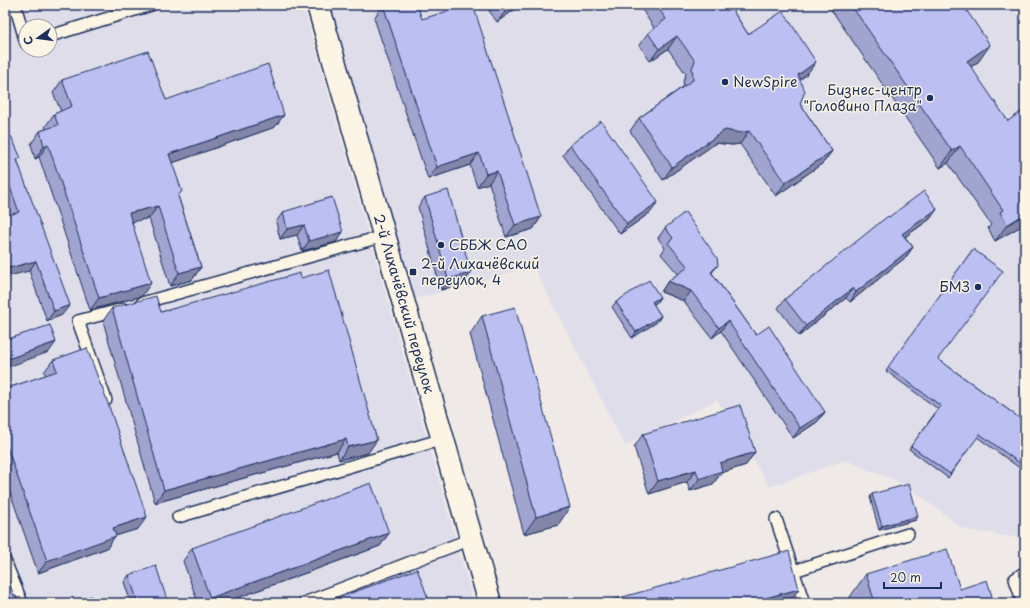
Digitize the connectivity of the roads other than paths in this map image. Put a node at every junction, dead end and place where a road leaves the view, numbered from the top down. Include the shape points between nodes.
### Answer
1 (15, 5) edge
2 (151, 5) edge
3 (318, 5) edge
4 (19, 18) edge
5 (58, 34) edge
6 (384, 236) junction
7 (109, 409) edge
8 (442, 439) junction
9 (178, 517) dead end
10 (776, 519) dead end
11 (908, 534) dead end
12 (471, 539) junction
13 (5, 561) edge
14 (794, 571) junction
15 (1025, 572) edge
16 (22, 603) edge
17 (304, 603) edge
18 (490, 603) edge
19 (804, 603) edge
20 (1023, 603) edge

1 - 4 lane
2 - 5 lane
3 - 6 street, 2-й Лихачёвский переулок
6 - 7 lane via 78,321
6 - 8 street, 2-й Лихачёвский переулок
8 - 9 lane
8 - 12 street, 2-й Лихачёвский переулок
10 - 14 lane
11 - 14 lane
12 - 17 lane
12 - 18 street, 2-й Лихачёвский переулок
13 - 16 lane
14 - 19 lane
15 - 20 lane via 1015,579

